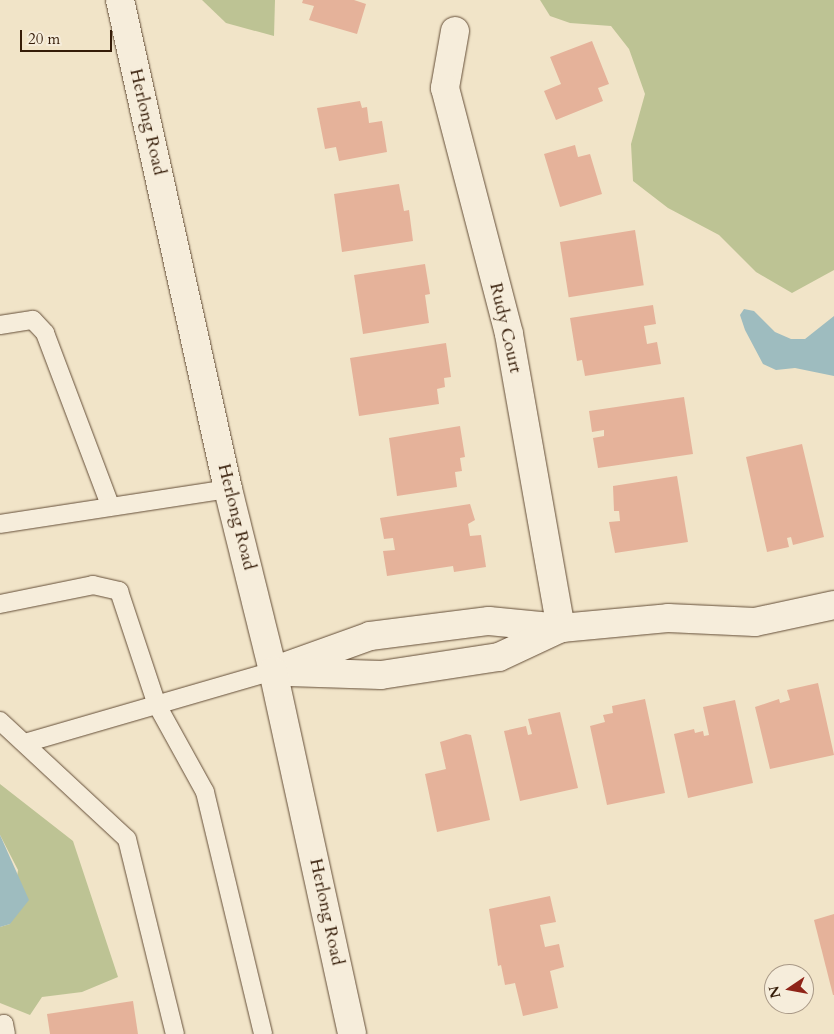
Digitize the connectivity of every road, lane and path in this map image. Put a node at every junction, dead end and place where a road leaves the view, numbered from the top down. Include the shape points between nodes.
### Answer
1 (120, 0) edge
2 (455, 31) dead end
3 (0, 325) edge
4 (228, 489) junction
5 (110, 505) junction
6 (0, 524) edge
7 (0, 604) edge
8 (834, 605) edge
9 (561, 628) junction
10 (274, 671) junction
11 (157, 706) junction
12 (0, 721) edge
13 (25, 743) junction
14 (0, 1025) edge
15 (6, 1034) edge
16 (175, 1034) edge
17 (263, 1034) edge
18 (352, 1034) edge

1 - 4 street, Herlong Road
2 - 9 street, Rudy Court via 445,88 509,334
3 - 5 lane via 32,320 45,333
4 - 5 lane
4 - 10 street, Herlong Road
5 - 6 lane
7 - 11 lane via 93,585 119,591
8 - 9 street via 754,622 668,618
9 - 10 street via 489,621 370,636
9 - 10 street via 500,657 381,675
10 - 11 lane
10 - 18 street, Herlong Road
11 - 13 lane
11 - 17 lane via 205,792
12 - 13 lane
13 - 16 lane via 126,839
14 - 15 lane via 4,1024

